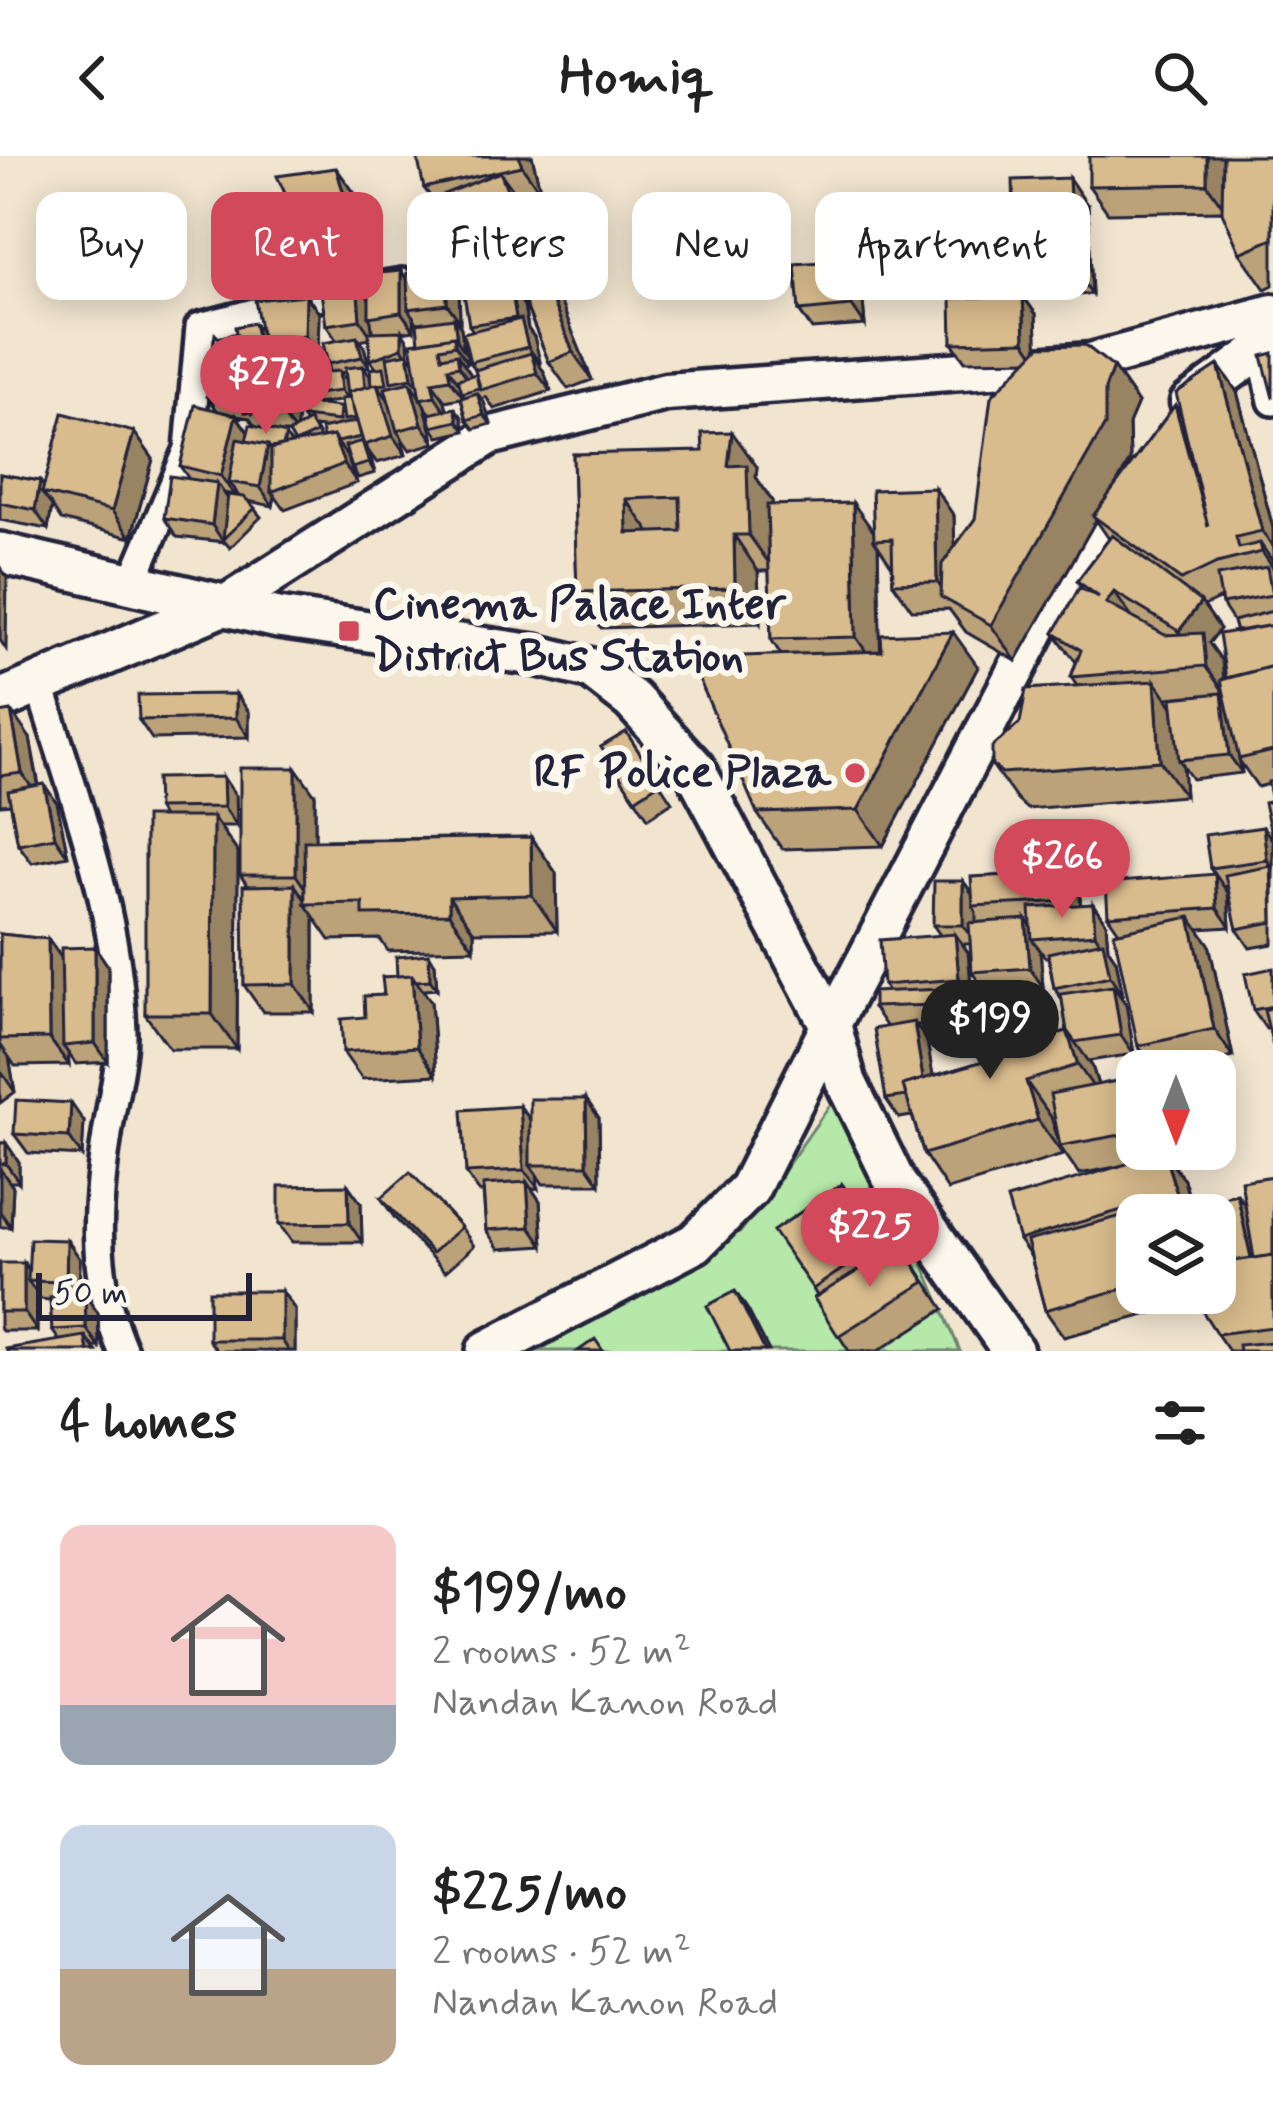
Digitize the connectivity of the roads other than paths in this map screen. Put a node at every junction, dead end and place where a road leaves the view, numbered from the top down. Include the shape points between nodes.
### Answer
1 (402, 283) edge
2 (1269, 333) edge
3 (1273, 401) edge
4 (1163, 422) edge
5 (1139, 462) edge
6 (0, 554) edge
7 (132, 583) junction
8 (226, 604) junction
9 (40, 686) junction
10 (0, 700) edge
11 (831, 1026) junction
12 (123, 1351) edge
13 (488, 1351) edge
14 (1013, 1351) edge

1 - 7 street via 200,327 189,449
2 - 3 street
2 - 4 street
2 - 8 street via 1090,362 666,392 489,436
5 - 11 street via 1043,618
6 - 7 main road
7 - 8 main road
8 - 9 main road
8 - 11 main road via 592,670 632,700 694,768
9 - 10 main road
9 - 12 street via 105,903 106,964 122,1040 96,1237 100,1281
11 - 13 main road via 749,1190 695,1243
11 - 14 main road via 846,1082 896,1184

